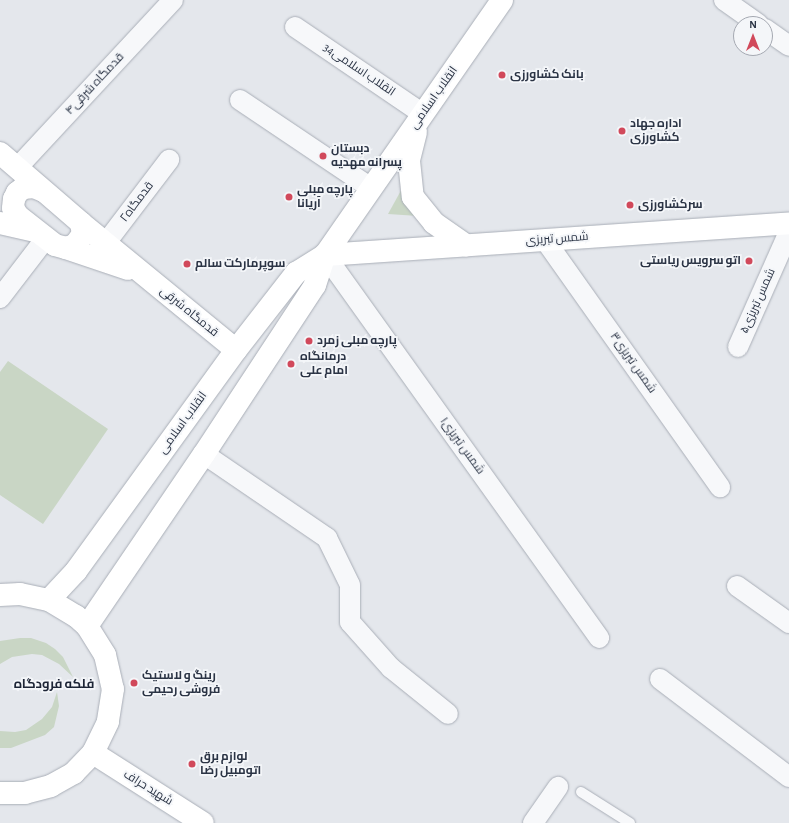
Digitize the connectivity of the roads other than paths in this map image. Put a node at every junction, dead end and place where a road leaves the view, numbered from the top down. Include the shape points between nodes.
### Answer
1 (173, 0) edge
2 (502, 0) edge
3 (724, 0) edge
4 (747, 16) edge
5 (294, 27) dead end
6 (773, 35) edge
7 (789, 46) edge
8 (240, 100) dead end
9 (421, 116) junction
10 (0, 153) edge
11 (169, 160) dead end
12 (9, 164) edge
13 (371, 188) junction
14 (43, 191) junction
15 (10, 198) edge
16 (0, 223) edge
17 (81, 223) junction
18 (789, 223) edge
19 (789, 232) edge
20 (43, 235) junction
21 (545, 240) junction
22 (105, 244) junction
23 (466, 245) junction
24 (66, 248) junction
25 (325, 255) junction
26 (142, 274) junction
27 (0, 298) edge
28 (738, 347) dead end
29 (236, 350) junction
30 (204, 454) junction
31 (720, 487) dead end
32 (737, 586) dead end
33 (0, 595) edge
34 (49, 600) junction
35 (789, 623) edge
36 (87, 626) junction
37 (599, 638) dead end
38 (660, 679) dead end
39 (448, 714) dead end
40 (93, 753) junction
41 (789, 777) edge
42 (558, 787) dead end
43 (580, 792) dead end
44 (0, 793) edge
45 (203, 823) edge
46 (533, 823) edge
47 (630, 823) edge

1 - 12 street, قدمگاه شرقی۴
2 - 9 main road, انقلاب اسلامی
3 - 4 street
5 - 9 street, 34انقلاب اسلامی
6 - 7 street
8 - 13 street
9 - 13 main road, انقلاب اسلامی
9 - 23 main road via 409,162 413,197 434,223
10 - 12 main road
11 - 22 street, قدمگاه۲
12 - 14 main road
12 - 15 main road
13 - 25 main road, انقلاب اسلامی
14 - 15 main road via 34,187 23,188
14 - 17 main road, قدمگاه شرقی
15 - 20 main road via 18,216
16 - 20 main road
17 - 22 main road, قدمگاه شرقی
17 - 24 main road via 83,234 80,240 75,246
18 - 21 main road, شمس تبریزی
19 - 28 street, ۵شمس تبریزی
20 - 24 main road, قدمگاه شرقی via 56,245
20 - 27 street
21 - 23 main road, شمس تبریزی
21 - 31 street, شمس تبریزی۳
22 - 26 main road, قدمگاه شرقی
23 - 25 main road, شمس تبریزی
24 - 26 main road, قدمگاه شرقی
25 - 29 main road, انقلاب اسلامی via 296,273
25 - 30 main road, انقلاب اسلامی via 315,285
25 - 37 street, شمس تبریزی۱
26 - 29 main road, قدمگاه شرقی
29 - 34 main road, انقلاب اسلامی via 76,572
30 - 36 main road, انقلاب اسلامی
30 - 39 street via 327,538 350,585 350,622 390,668
32 - 35 street
33 - 34 main road via 20,594
34 - 36 main road via 69,611
36 - 40 main road via 105,655 113,689 108,722
38 - 41 street
40 - 44 main road via 74,772 51,786 24,793
40 - 45 main road, شهید حراف
42 - 46 street
43 - 47 lane

